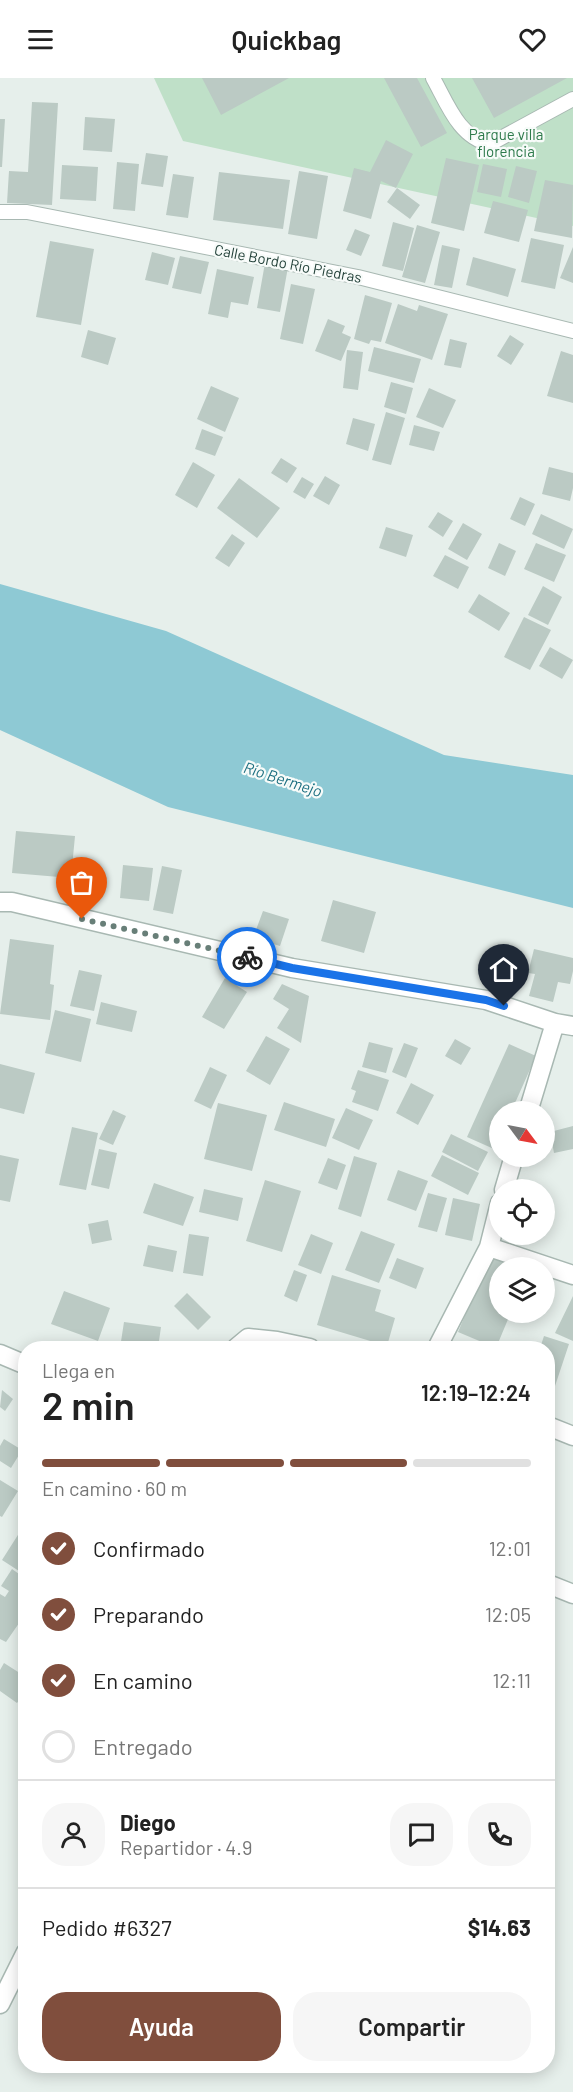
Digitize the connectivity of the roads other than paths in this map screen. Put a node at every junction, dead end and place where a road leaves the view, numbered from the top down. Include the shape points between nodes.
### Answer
1 (433, 78) edge
2 (573, 99) edge
3 (0, 212) edge
4 (573, 331) edge
5 (0, 902) edge
6 (564, 1025) edge
7 (533, 1101) edge
8 (490, 1245) edge
9 (489, 1248) junction
10 (573, 1275) edge
11 (244, 1341) edge
12 (277, 1341) edge
13 (441, 1341) edge
14 (0, 1354) edge
15 (18, 1362) edge
16 (555, 1429) edge
17 (573, 1436) edge
18 (555, 1587) edge
19 (573, 1594) edge
20 (18, 1969) edge
21 (0, 2004) edge

1 - 2 lane via 463,130 479,142 490,144
3 - 4 lane, Calle Bordo Río Piedras via 27,212 357,277
5 - 6 street via 292,968 486,1000
6 - 7 street
8 - 9 street
9 - 10 street
9 - 13 street
11 - 12 street via 248,1338
14 - 15 street
16 - 17 street
18 - 19 street
20 - 21 street

